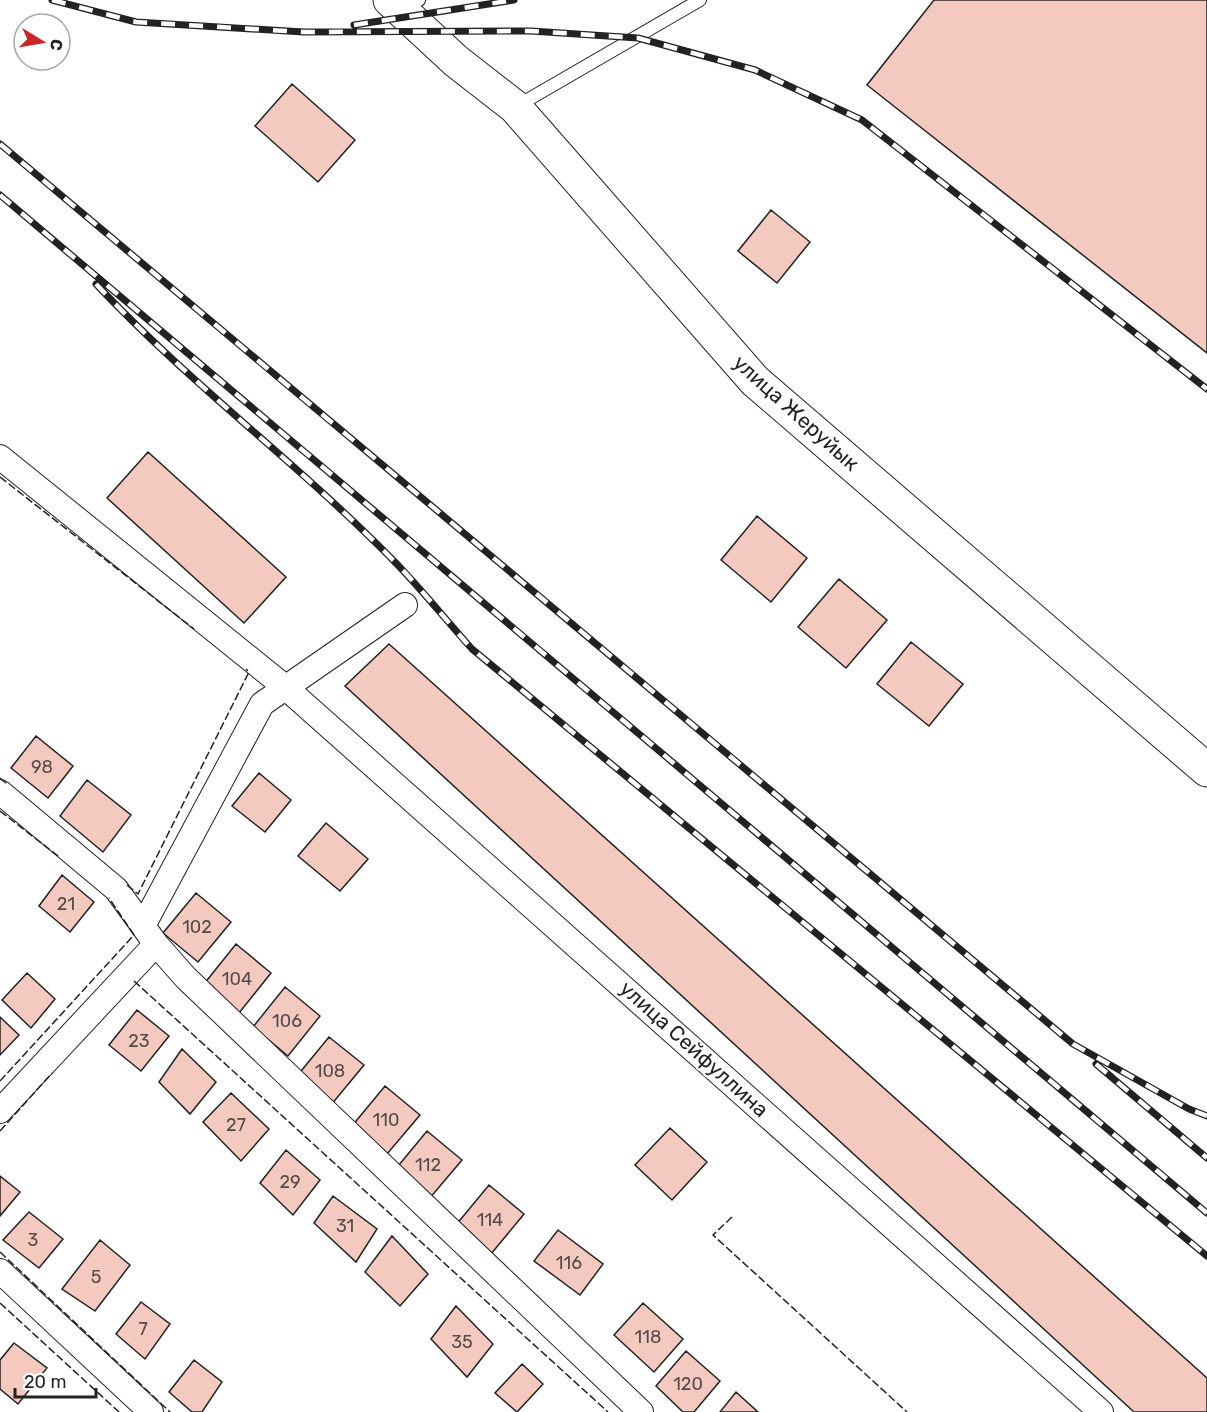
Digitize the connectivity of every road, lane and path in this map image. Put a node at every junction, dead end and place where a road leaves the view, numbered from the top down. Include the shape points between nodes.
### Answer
1 (700, 0) edge
2 (401, 1) edge
3 (515, 107) junction
4 (0, 457) edge
5 (405, 605) dead end
6 (285, 687) junction
7 (1207, 770) edge
8 (0, 792) edge
9 (150, 934) junction
10 (0, 1111) edge
11 (0, 1271) edge
12 (151, 1412) edge
13 (641, 1412) edge
14 (1101, 1412) edge

1 - 3 lane
2 - 3 street, улица Жеруйык via 456,61
3 - 7 street, улица Жеруйык via 755,381
4 - 6 street, улица Сейфуллина
5 - 6 street
6 - 9 street via 262,704
6 - 14 street, улица Сейфуллина
8 - 9 street via 116,889
9 - 10 street
9 - 13 street via 186,978
11 - 12 street

